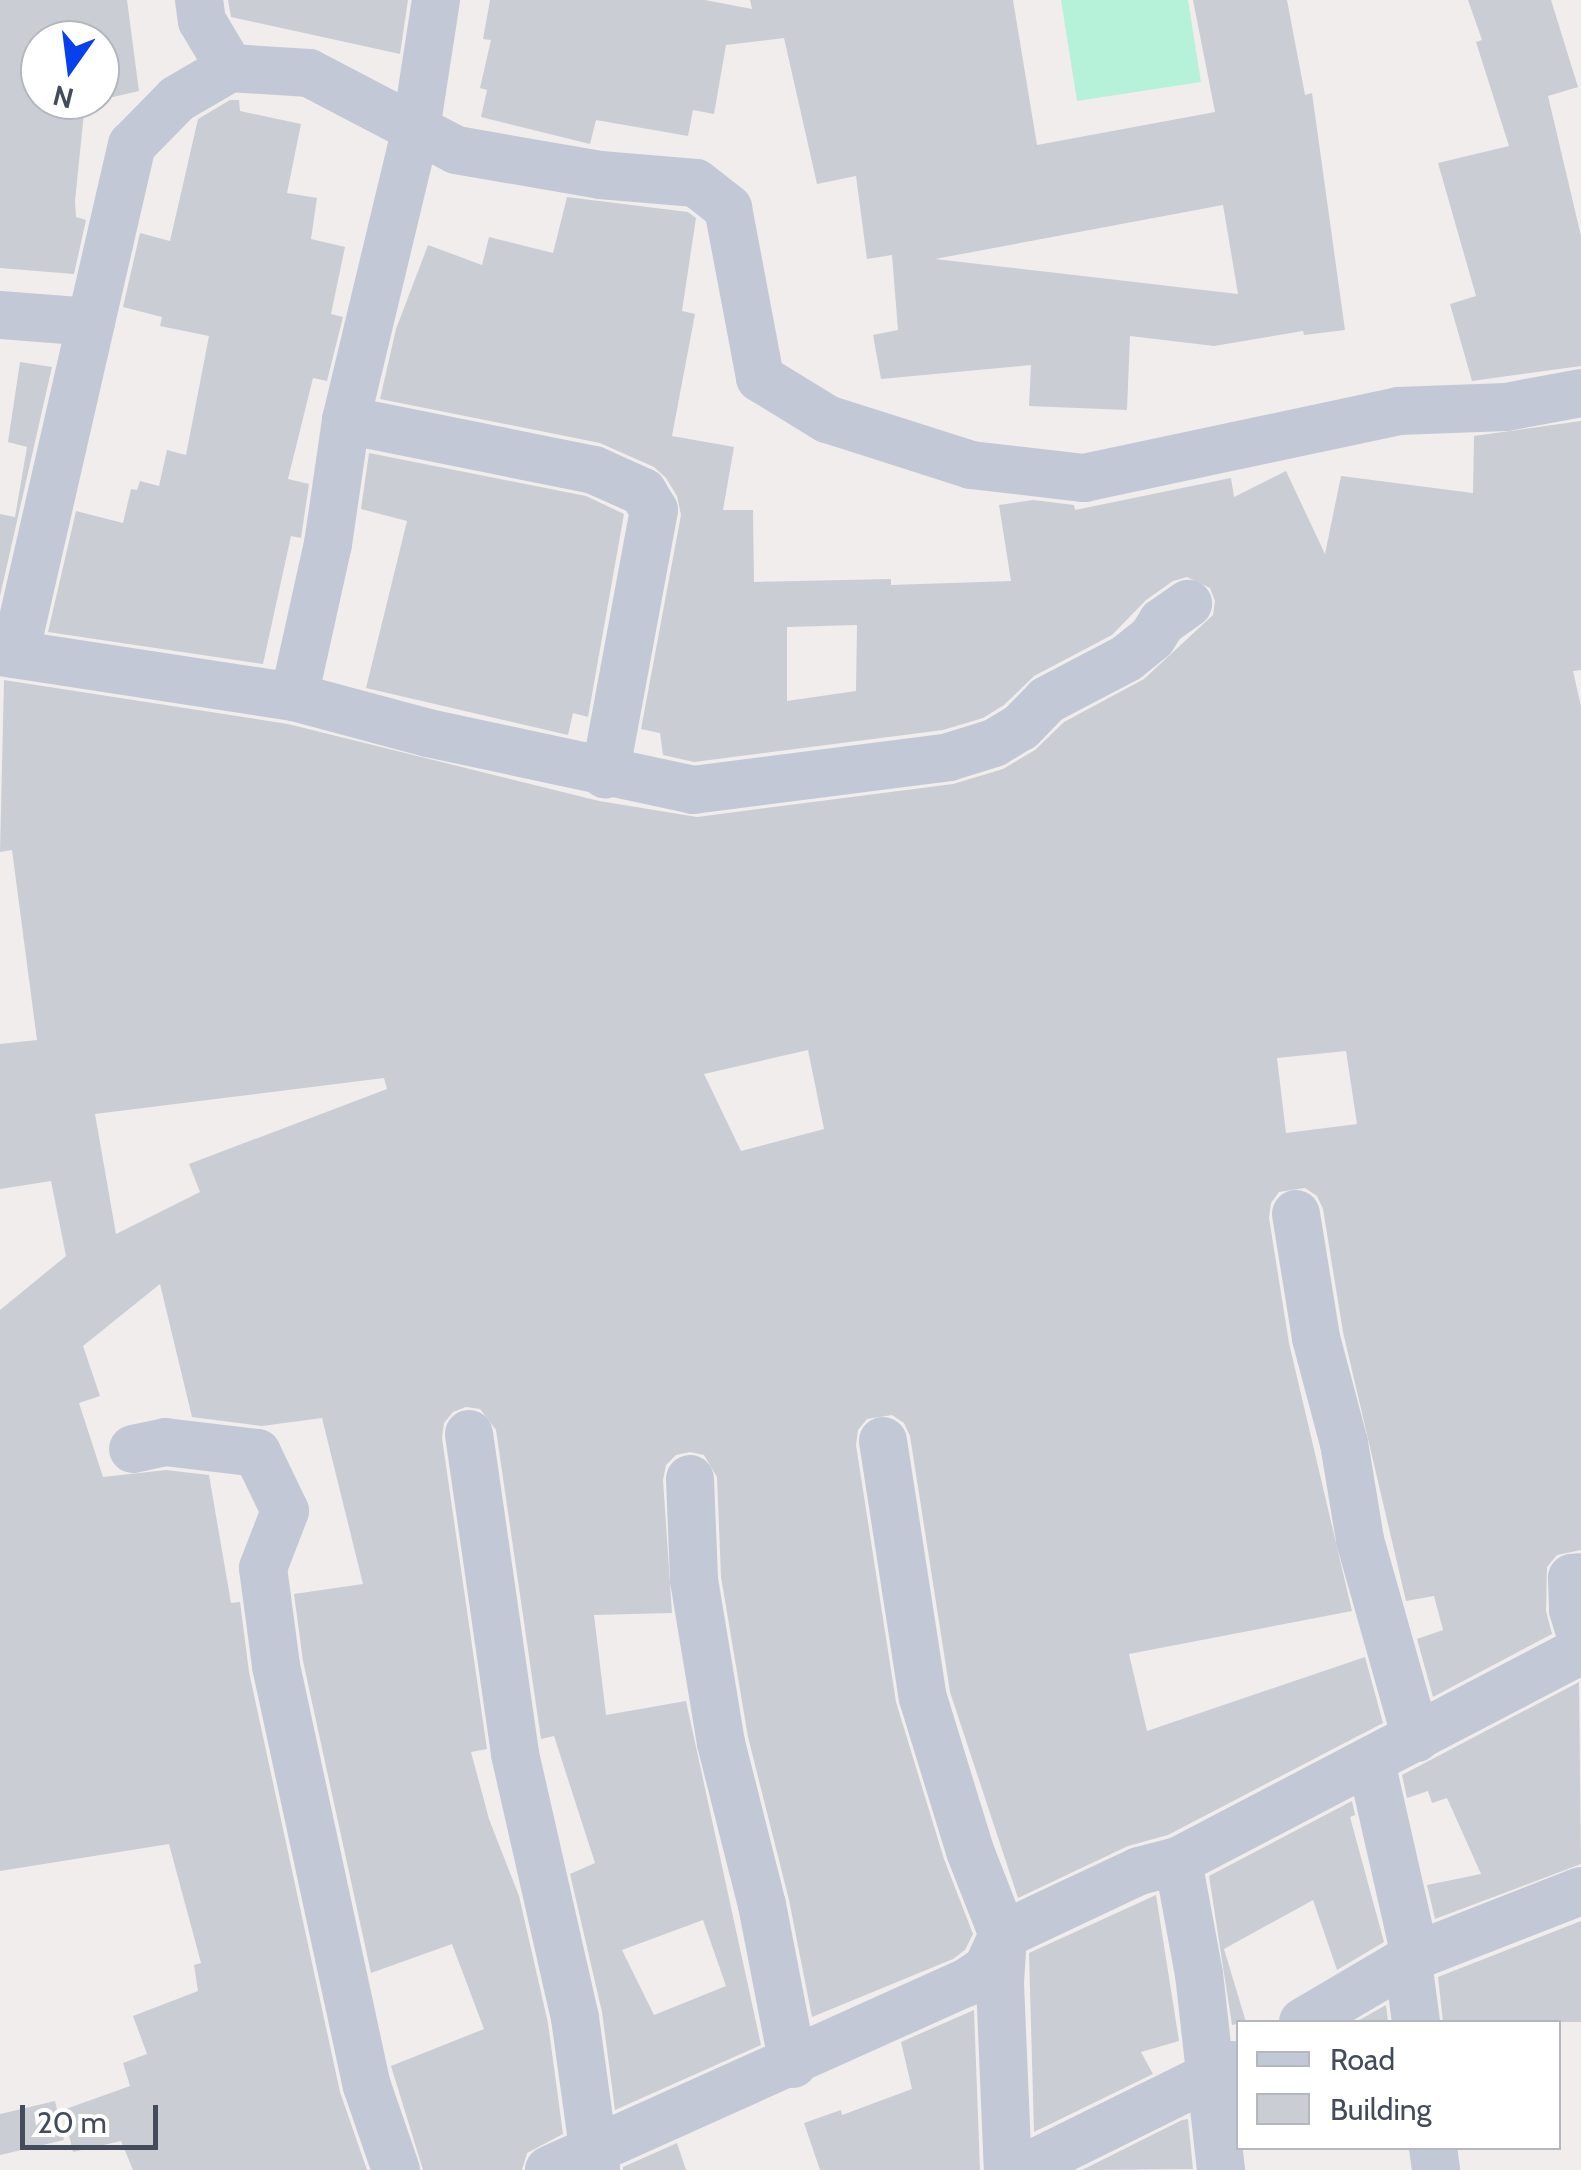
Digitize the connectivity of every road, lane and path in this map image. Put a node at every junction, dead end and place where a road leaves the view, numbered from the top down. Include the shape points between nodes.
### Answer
1 (199, 0) edge
2 (436, 0) edge
3 (230, 68) junction
4 (416, 129) junction
5 (0, 315) edge
6 (92, 322) junction
7 (1581, 393) edge
8 (346, 420) junction
9 (1188, 604) dead end
10 (7, 653) edge
11 (294, 697) junction
12 (605, 774) junction
13 (1296, 1214) dead end
14 (470, 1434) dead end
15 (883, 1441) dead end
16 (133, 1449) dead end
17 (690, 1479) dead end
18 (1581, 1577) edge
19 (1581, 1636) edge
20 (1581, 1650) edge
21 (1416, 1738) junction
22 (1371, 1762) junction
23 (1178, 1861) junction
24 (1581, 1891) edge
25 (1003, 1935) junction
26 (1415, 1956) junction
27 (1306, 2020) edge
28 (1416, 2020) edge
29 (793, 2064) junction
30 (1223, 2070) edge
31 (594, 2160) edge
32 (396, 2170) edge
33 (549, 2170) edge
34 (1008, 2170) edge
35 (1020, 2170) edge
36 (1221, 2170) edge

1 - 3 street via 202,20
2 - 4 street
3 - 4 street via 310,72
3 - 6 street via 177,98 132,145
4 - 7 street via 456,150 600,175 696,183 728,208 760,378 827,419 971,465 1084,478 1398,411 1506,407
4 - 8 street
5 - 6 street
6 - 10 street
8 - 11 street via 328,544
8 - 12 street via 594,470 644,492 654,510
9 - 12 street via 1128,658 1046,700 1008,737 949,758 693,790
10 - 11 street
11 - 12 street
13 - 21 street via 1360,1540
14 - 31 street via 516,1754 575,2018
15 - 25 street via 923,1698
16 - 32 street via 165,1442 258,1452 285,1510 264,1568 276,1666 367,2086
17 - 29 street via 694,1580 721,1743
18 - 19 street via 1572,1578
20 - 21 street
21 - 22 street
22 - 23 street
22 - 26 street
23 - 25 street via 1139,1871
23 - 30 street
24 - 26 street
25 - 29 street via 986,1969 966,1983
25 - 34 street
26 - 27 street
26 - 28 street via 1409,1970
29 - 31 street
30 - 35 street
30 - 36 street
31 - 33 street

